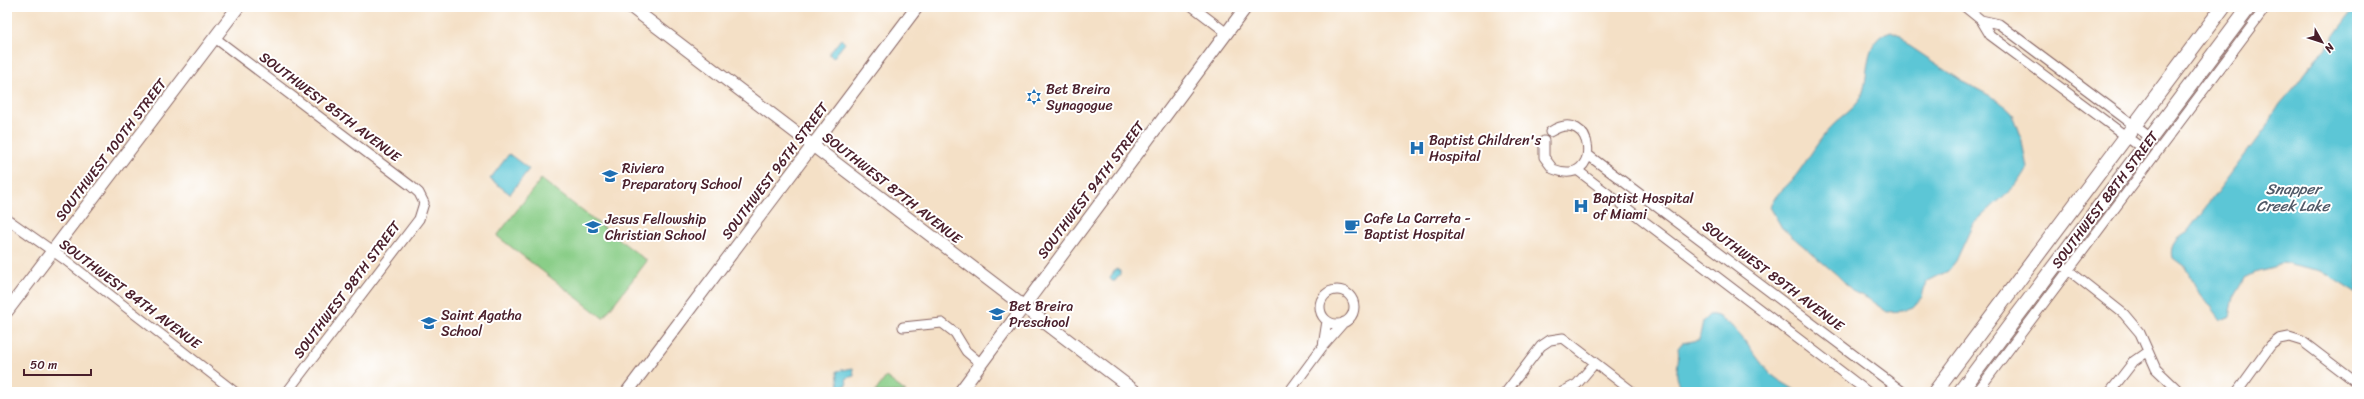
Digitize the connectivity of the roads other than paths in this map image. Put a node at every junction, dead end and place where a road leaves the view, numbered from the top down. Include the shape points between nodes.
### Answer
1 (238, 7) edge
2 (917, 7) edge
3 (1193, 7) edge
4 (1246, 7) edge
5 (1965, 7) edge
6 (2223, 7) edge
7 (2249, 7) edge
8 (2266, 7) edge
9 (636, 8) edge
10 (1981, 20) junction
11 (1227, 33) junction
12 (215, 38) junction
13 (2130, 131) junction
14 (1550, 132) dead end
15 (1544, 141) dead end
16 (2147, 143) junction
17 (813, 146) junction
18 (1588, 155) junction
19 (1577, 170) junction
20 (424, 203) joint
21 (7, 219) edge
22 (52, 252) junction
23 (2030, 264) junction
24 (2063, 267) junction
25 (1023, 307) junction
26 (7, 311) edge
27 (1327, 321) junction
28 (1344, 322) junction
29 (903, 327) dead end
30 (1323, 346) junction
31 (2147, 352) junction
32 (1595, 363) junction
33 (981, 364) junction
34 (2357, 383) edge
35 (235, 392) edge
36 (287, 392) edge
37 (627, 392) edge
38 (960, 392) edge
39 (1136, 392) edge
40 (1289, 392) edge
41 (1506, 392) edge
42 (1562, 392) edge
43 (1633, 392) edge
44 (1868, 392) edge
45 (1903, 392) edge
46 (1935, 392) edge
47 (1960, 392) edge
48 (1978, 392) edge
49 (2110, 392) edge
50 (2180, 392) edge
51 (2237, 392) edge

1 - 12 street, SOUTHWEST 100TH STREET
2 - 17 street, SOUTHWEST 96TH STREET
3 - 11 street
4 - 11 street, SOUTHWEST 94TH STREET
5 - 10 street
6 - 13 main road, SOUTHWEST 88TH STREET
7 - 16 main road, SOUTHWEST 88TH STREET
8 - 24 street, SOUTHWEST 88TH STREET
9 - 17 street, SOUTHWEST 87TH AVENUE
10 - 13 street via 1990,35
10 - 13 street via 1999,24
11 - 25 street, SOUTHWEST 94TH STREET
12 - 20 street, SOUTHWEST 85TH AVENUE via 411,186
12 - 22 street, SOUTHWEST 100TH STREET
13 - 16 street
13 - 16 street
13 - 23 main road, SOUTHWEST 88TH STREET
14 - 18 street via 1564,126 1578,129 1588,140
15 - 19 street via 1544,156 1554,169 1569,172
16 - 24 main road, SOUTHWEST 88TH STREET
17 - 25 street, SOUTHWEST 87TH AVENUE
17 - 37 street, SOUTHWEST 96TH STREET
18 - 19 street
18 - 45 street, SOUTHWEST 89TH AVENUE
19 - 44 street
20 - 36 street, SOUTHWEST 98TH STREET via 419,219
21 - 22 street, SOUTHWEST 84TH AVENUE
22 - 26 street, SOUTHWEST 100TH STREET
22 - 35 street, SOUTHWEST 84TH AVENUE
23 - 24 main road via 2048,261
23 - 46 main road, SOUTHWEST 88TH STREET
24 - 31 street via 2124,314 2140,334
24 - 47 main road, SOUTHWEST 88TH STREET
24 - 48 street, SOUTHWEST 88TH STREET
25 - 33 street, SOUTHWEST 94TH STREET
25 - 39 street, SOUTHWEST 87TH AVENUE
27 - 28 street via 1339,324
27 - 28 street via 1321,312 1321,301 1327,292 1338,289 1348,293 1354,303 1353,314
27 - 30 street
28 - 30 street
29 - 33 street via 942,323
30 - 40 street
31 - 49 street via 2134,361
31 - 50 street via 2158,372
32 - 41 street via 1563,338 1550,340 1541,346
32 - 42 street via 1581,381
32 - 43 street
33 - 38 street, SOUTHWEST 94TH STREET
34 - 51 street via 2294,337 2279,339 2271,345

